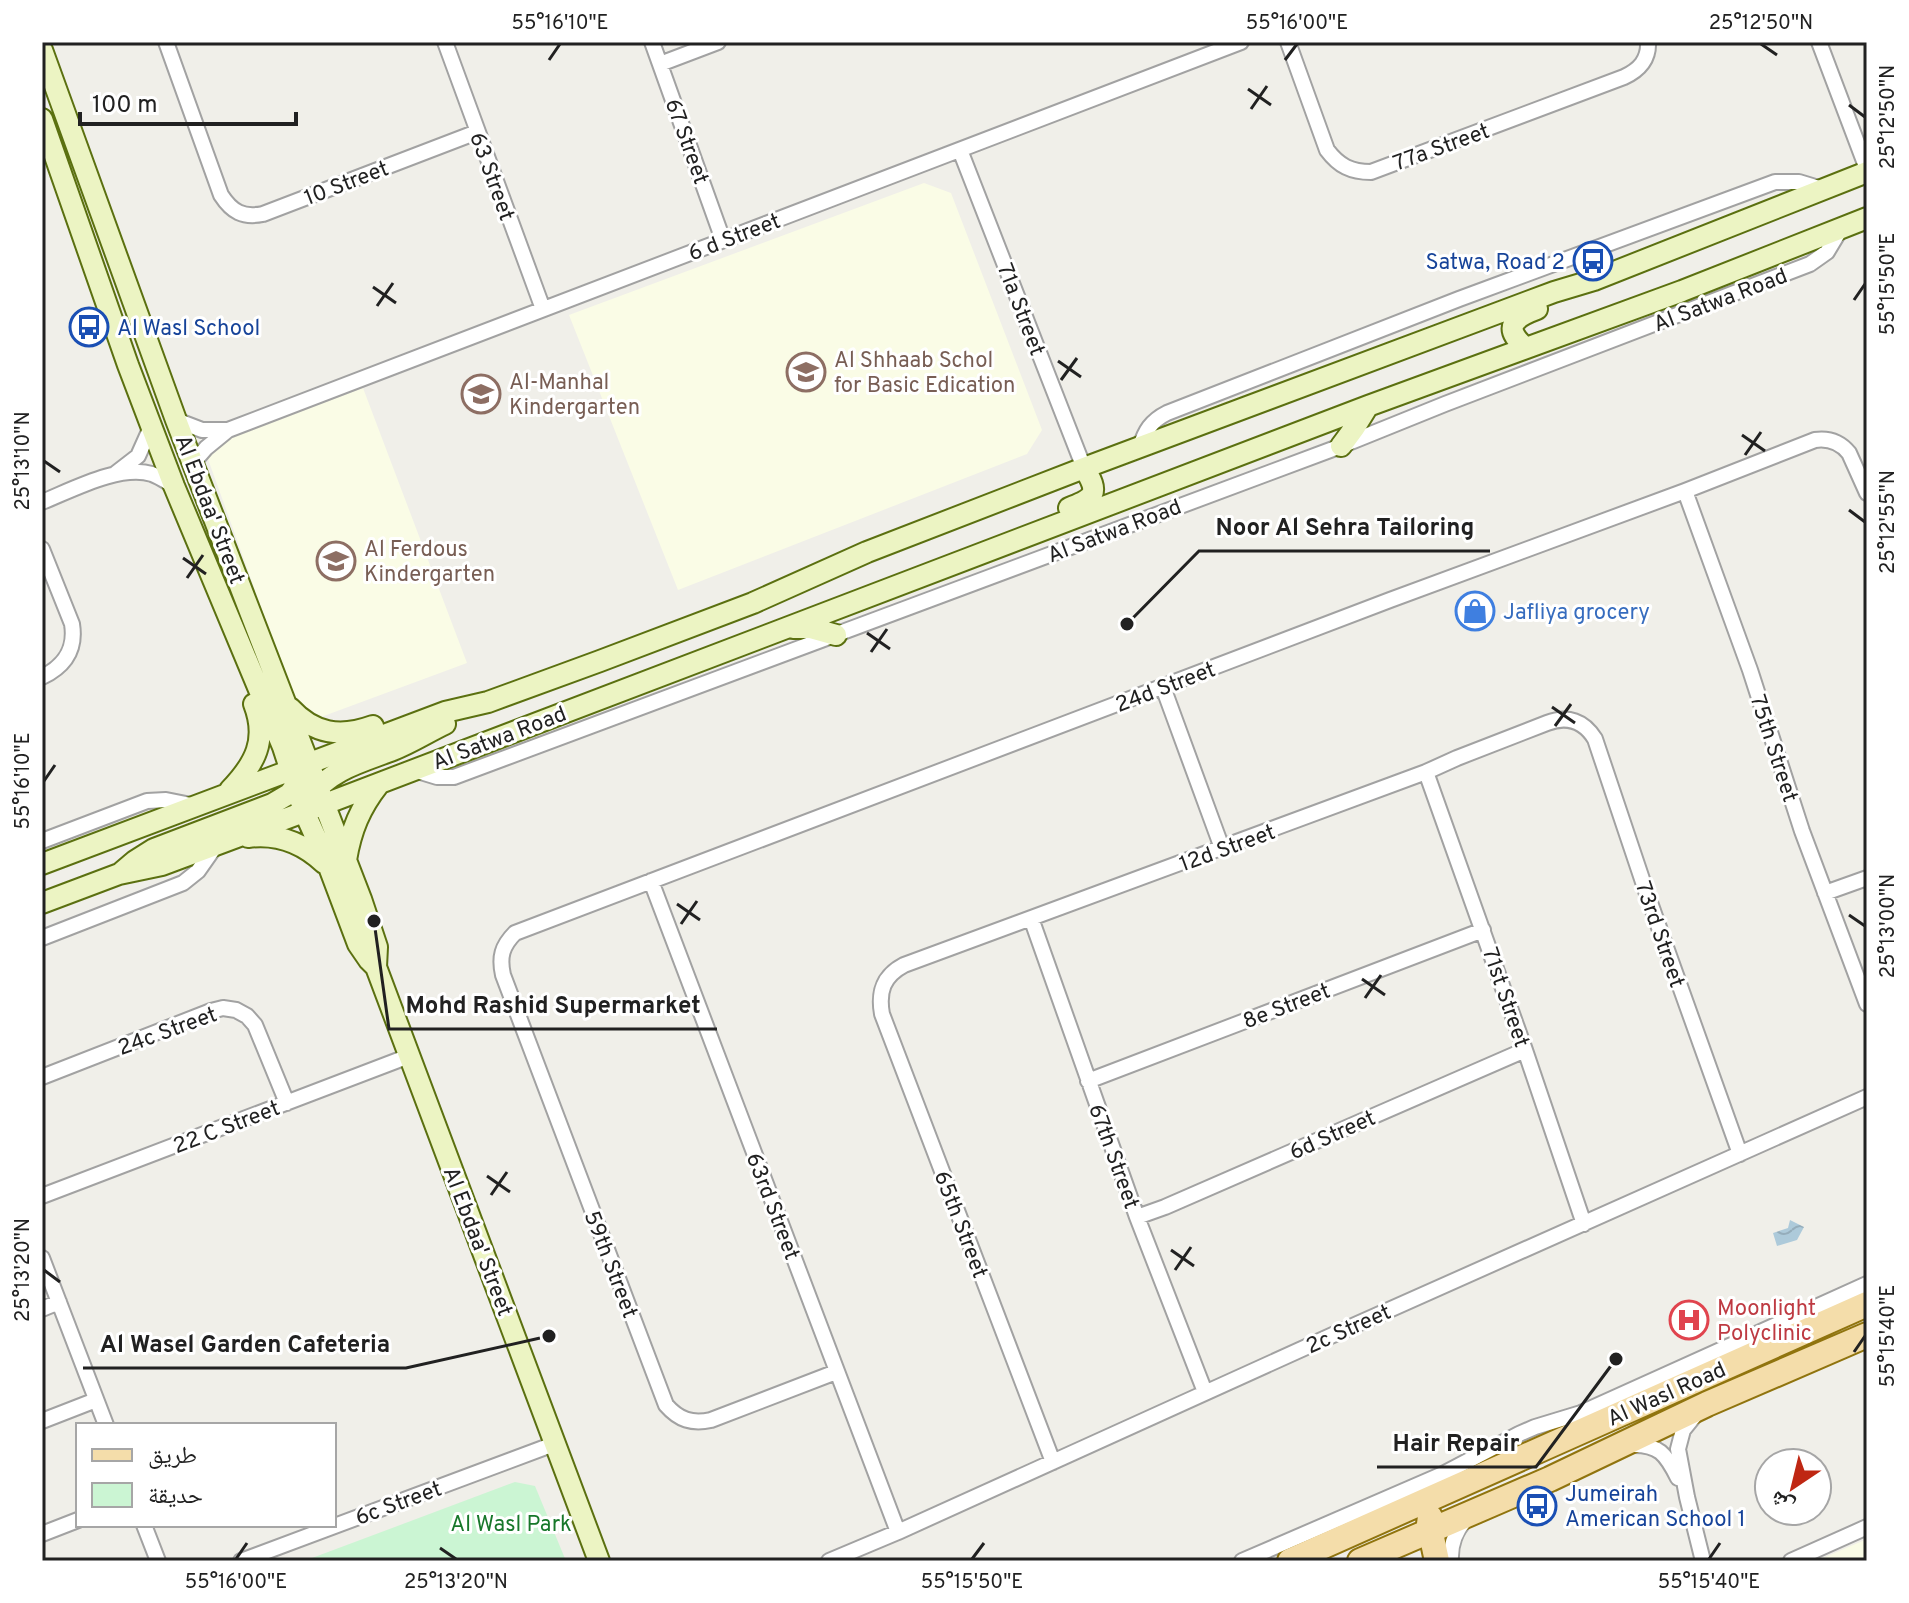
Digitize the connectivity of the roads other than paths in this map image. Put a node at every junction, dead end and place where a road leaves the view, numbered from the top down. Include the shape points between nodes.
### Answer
1 (166, 42) edge
2 (445, 42) edge
3 (652, 42) edge
4 (718, 42) edge
5 (1241, 42) edge
6 (1288, 42) edge
7 (1648, 42) edge
8 (1819, 42) edge
9 (42, 50) edge
10 (660, 64) junction
11 (42, 119) edge
12 (477, 132) junction
13 (960, 150) junction
14 (1867, 171) edge
15 (1822, 189) junction
16 (1867, 218) edge
17 (1842, 227) junction
18 (723, 240) junction
19 (1594, 280) junction
20 (107, 301) junction
21 (543, 309) junction
22 (1526, 348) junction
23 (1368, 406) junction
24 (176, 420) junction
25 (151, 427) junction
26 (228, 430) junction
27 (1341, 446) junction
28 (1140, 447) junction
29 (193, 463) junction
30 (1084, 468) junction
31 (112, 475) junction
32 (174, 486) junction
33 (1685, 491) junction
34 (1867, 493) edge
35 (42, 502) edge
36 (1032, 535) junction
37 (42, 549) edge
38 (785, 628) junction
39 (836, 635) junction
40 (239, 643) junction
41 (42, 677) edge
42 (1163, 687) junction
43 (488, 702) junction
44 (286, 705) junction
45 (1575, 720) joint
46 (413, 770) junction
47 (1426, 772) junction
48 (298, 773) junction
49 (380, 782) junction
50 (226, 795) junction
51 (321, 795) junction
52 (196, 806) junction
53 (304, 811) junction
54 (42, 841) edge
55 (223, 842) junction
56 (1222, 848) junction
57 (42, 864) edge
58 (338, 864) junction
59 (119, 874) junction
60 (1867, 878) edge
61 (651, 881) junction
62 (1825, 893) junction
63 (42, 903) edge
64 (1031, 918) junction
65 (1483, 930) junction
66 (42, 938) edge
67 (503, 947) joint
68 (883, 983) joint
69 (1867, 1004) edge
70 (1525, 1050) junction
71 (409, 1056) junction
72 (42, 1077) edge
73 (1088, 1081) junction
74 (1867, 1097) edge
75 (287, 1103) junction
76 (1740, 1154) junction
77 (42, 1196) edge
78 (1137, 1217) junction
79 (1584, 1224) junction
80 (42, 1258) edge
81 (1867, 1284) edge
82 (59, 1302) junction
83 (1867, 1304) edge
84 (42, 1309) edge
85 (1867, 1335) edge
86 (836, 1372) junction
87 (1205, 1392) junction
88 (96, 1400) junction
89 (1707, 1404) junction
90 (1631, 1409) junction
91 (42, 1421) edge
92 (105, 1423) edge
93 (554, 1444) junction
94 (1621, 1445) junction
95 (1053, 1462) junction
96 (1687, 1497) junction
97 (1473, 1511) junction
98 (76, 1521) edge
99 (336, 1525) edge
100 (145, 1527) edge
101 (332, 1527) edge
102 (1867, 1527) edge
103 (1430, 1530) junction
104 (898, 1532) junction
105 (42, 1534) edge
106 (1400, 1543) junction
107 (1366, 1559) edge
108 (158, 1561) edge
109 (241, 1561) edge
110 (599, 1561) edge
111 (829, 1561) edge
112 (1242, 1561) edge
113 (1290, 1561) edge
114 (1435, 1561) edge
115 (1451, 1561) edge
116 (1703, 1561) edge
117 (1791, 1561) edge

1 - 12 street, 10 Street via 221,195 238,214 263,214
2 - 12 street, 63 Street
3 - 10 street, 67 Street
4 - 10 street
5 - 13 street, 6 d Street
6 - 7 street, 77a Street via 1327,150 1345,168 1358,172 1371,172 1633,73 1645,59
8 - 14 street
9 - 24 main road, Al Ebdaa' Street
10 - 18 street, 67 Street
11 - 20 main road, Al Ebdaa' Street
12 - 21 street, 63 Street
13 - 18 street, 6 d Street
13 - 30 street, 71a Street
14 - 15 main road, Al Satwa Road
15 - 19 main road, Al Satwa Road
15 - 28 street via 1789,181 1770,184 1459,299 1167,413 1153,421
16 - 17 main road, Al Satwa Road
17 - 22 main road, Al Satwa Road
17 - 27 street, Al Satwa Road via 1827,252 1810,264
18 - 21 street, 6 d Street
19 - 22 main road via 1518,317 1512,331
19 - 28 main road, Al Satwa Road
20 - 25 main road, Al Ebdaa' Street
20 - 29 main road via 138,357 172,448
21 - 26 street, 6 d Street
22 - 23 main road, Al Satwa Road
23 - 27 main road
23 - 36 main road, Al Satwa Road
24 - 26 street, 6 d Street via 202,430
24 - 29 main road, Al Ebdaa' Street
25 - 31 street via 138,456
25 - 32 main road, Al Ebdaa' Street
26 - 29 street, 6 d Street
27 - 39 street, Al Satwa Road
28 - 30 main road, Al Satwa Road
29 - 44 main road, Al Ebdaa' Street
30 - 36 main road via 1094,486 1089,499 1049,515
30 - 43 main road, Al Satwa Road via 867,552 753,603
31 - 32 street via 142,472
31 - 35 street
32 - 40 main road, Al Ebdaa' Street
33 - 34 street, 24d Street via 1828,439 1849,453
33 - 42 street, 24d Street
33 - 62 street, 75th Street
36 - 38 main road, Al Satwa Road
37 - 41 street via 74,635 62,664
38 - 39 main road
38 - 46 main road, Al Satwa Road
39 - 46 street, Al Satwa Road via 454,777
40 - 48 main road, Al Ebdaa' Street
40 - 50 main road via 239,664 258,713 259,742 249,769
42 - 56 street
42 - 61 street, 24d Street
43 - 44 main road via 444,701 342,734 310,725
43 - 48 main road, Al Satwa Road via 453,710
43 - 51 main road via 397,749 332,774
44 - 48 main road, Al Ebdaa' Street
45 - 47 street, 12d Street via 1556,720
45 - 76 street, 73rd Street via 1595,739
46 - 49 main road, Al Satwa Road
47 - 56 street, 12d Street
47 - 65 street, 71st Street
48 - 50 main road, Al Satwa Road
48 - 51 main road, Al Ebdaa' Street
48 - 53 main road, Al Ebdaa' Street
48 - 59 main road via 289,794 272,804 154,849
49 - 51 main road, Al Satwa Road
49 - 58 main road via 357,817
50 - 52 main road, Al Satwa Road
51 - 53 main road, Al Satwa Road
51 - 58 main road, Al Ebdaa' Street
52 - 54 street, Al Satwa Road via 147,801
52 - 57 main road, Al Satwa Road
53 - 55 main road, Al Satwa Road
53 - 58 main road, Al Ebdaa' Street
55 - 58 main road via 275,837
55 - 59 main road, Al Satwa Road via 162,865
55 - 66 street via 183,883
56 - 64 street, 12d Street
58 - 71 main road, Al Ebdaa' Street via 358,944 376,967
59 - 63 main road, Al Satwa Road
60 - 62 street
61 - 67 street, 24d Street via 523,929
61 - 86 street, 63rd Street
62 - 69 street, 75th Street
64 - 68 street, 12d Street via 904,965
64 - 73 street, 67th Street
65 - 70 street, 71st Street
65 - 73 street, 8e Street
67 - 86 street, 59th Street via 503,975 666,1405 686,1421 711,1420
68 - 95 street, 65th Street via 882,1014
70 - 78 street, 6d Street
70 - 79 street, 71st Street
71 - 75 street, 22 C Street
71 - 93 main road, Al Ebdaa' Street
72 - 75 street, 24c Street via 223,1008 236,1010 255,1025
73 - 78 street, 67th Street
74 - 76 street, 2c Street
75 - 77 street, 22 C Street
76 - 79 street, 2c Street
78 - 87 street, 67th Street
79 - 87 street, 2c Street
80 - 82 street
81 - 112 street
82 - 84 street
82 - 88 street
83 - 90 main road, Al Wasl Road
85 - 89 main road, Al Wasl Road
86 - 104 street, 63rd Street
87 - 95 street, 2c Street
88 - 91 street
88 - 92 street
89 - 94 main road, Al Wasl Road
89 - 96 street via 1680,1436 1678,1456
90 - 103 main road via 1590,1439 1434,1510
90 - 113 main road, Al Wasl Road
93 - 99 street, 6c Street
93 - 110 main road, Al Ebdaa' Street
94 - 96 street via 1648,1446 1662,1453
94 - 97 main road, Al Wasl Road
95 - 104 street, 2c Street
96 - 116 street
97 - 103 main road, Al Wasl Road
97 - 115 street via 1454,1537
98 - 105 street
100 - 108 street
101 - 109 street, 6c Street
102 - 117 street
103 - 106 main road, Al Wasl Road
103 - 114 main road
104 - 111 street, 2c Street
106 - 107 main road, Al Wasl Road
106 - 114 street

